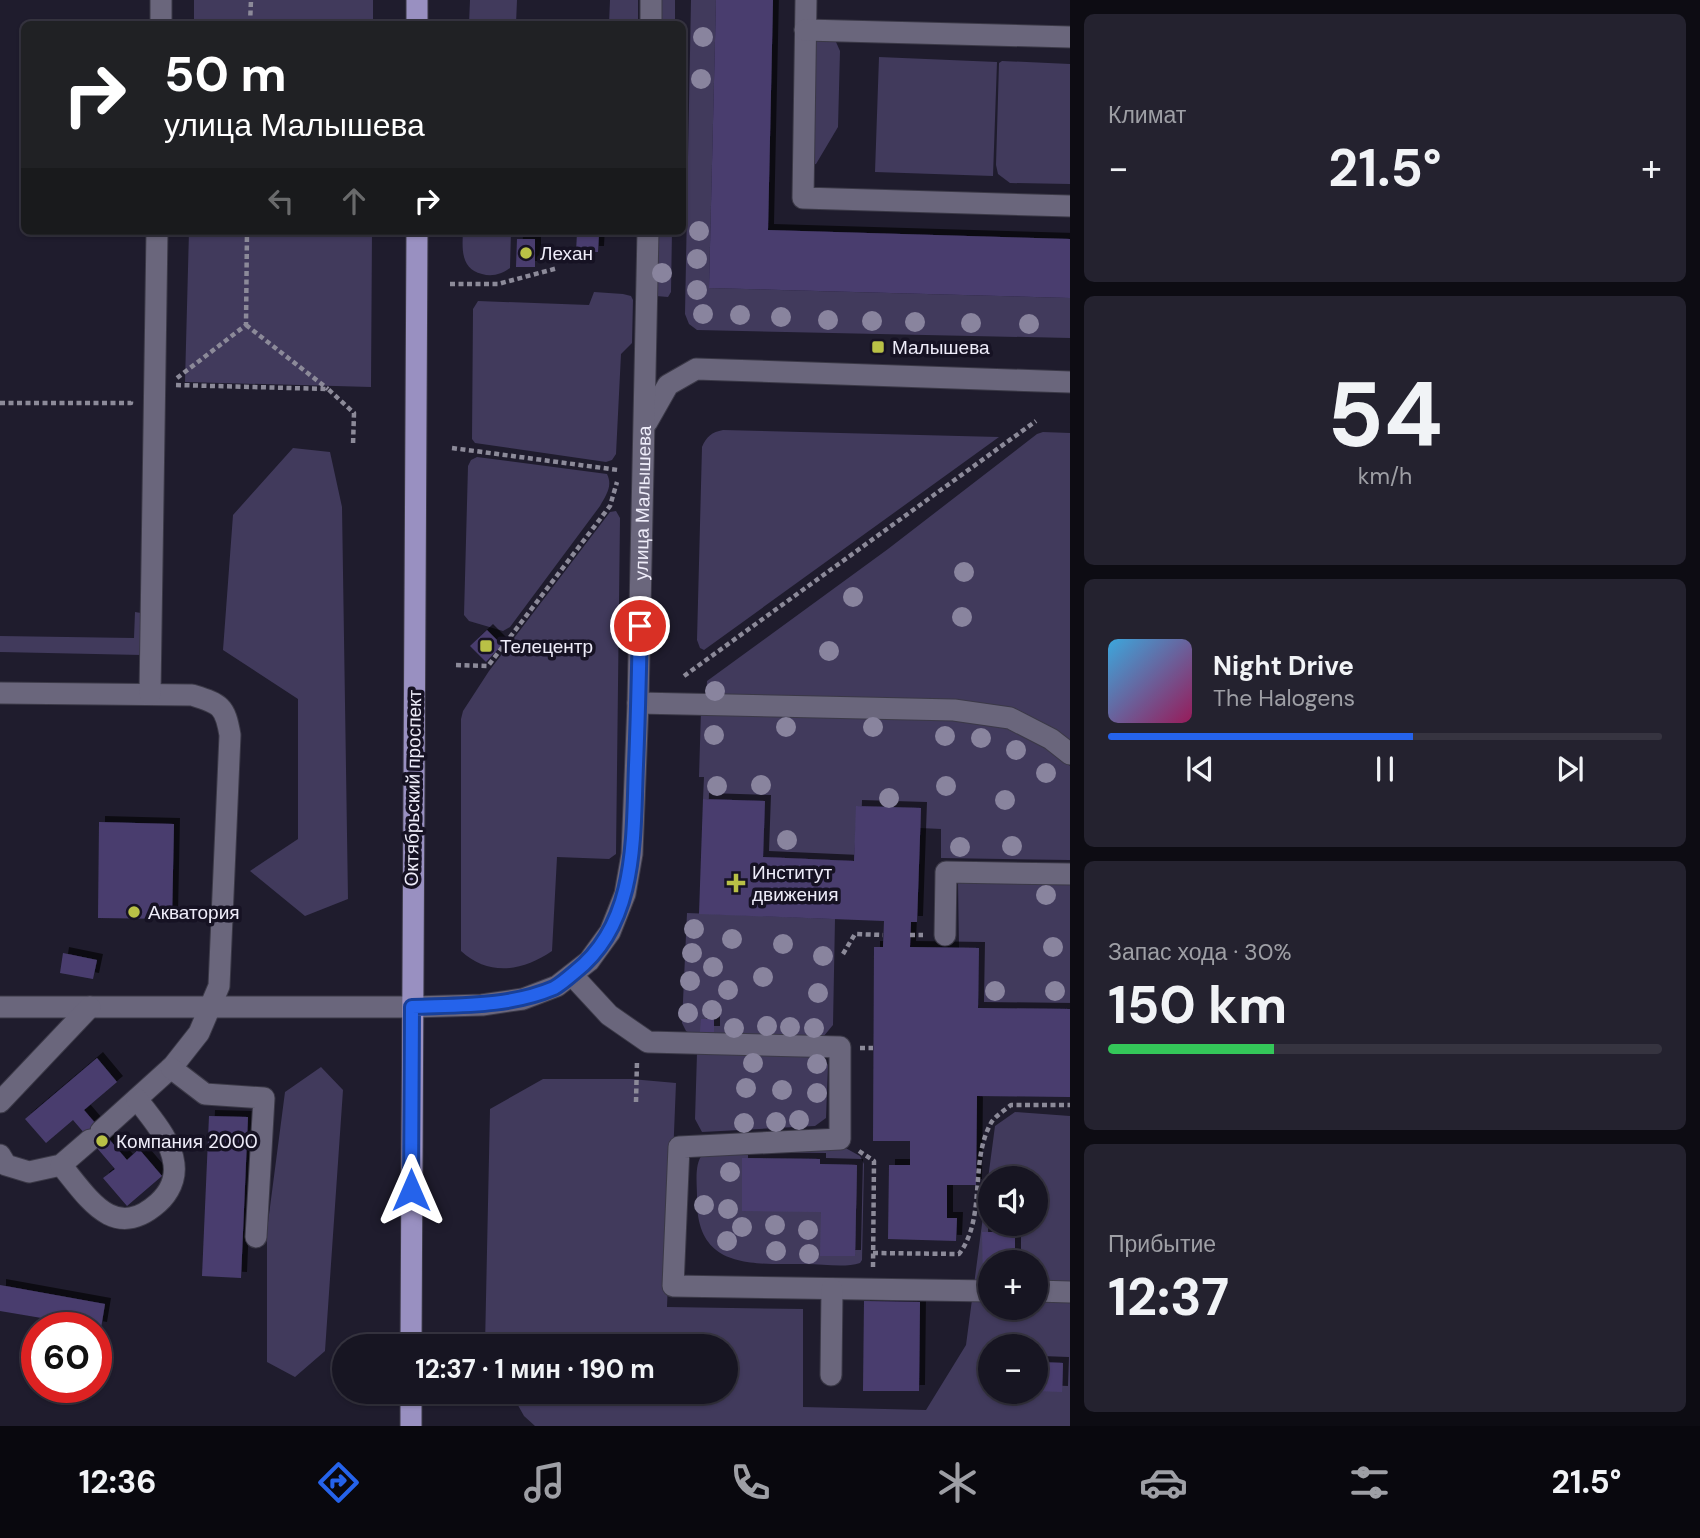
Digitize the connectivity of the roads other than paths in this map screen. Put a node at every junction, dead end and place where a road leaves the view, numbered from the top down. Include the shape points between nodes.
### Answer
1 (161, 0) edge
2 (417, 0) edge
3 (651, 0) edge
4 (806, 0) edge
5 (161, 21) edge
6 (417, 21) edge
7 (651, 21) edge
8 (805, 30) junction
9 (1070, 37) edge
10 (1070, 206) edge
11 (158, 235) edge
12 (417, 235) edge
13 (648, 235) edge
14 (1070, 382) edge
15 (645, 424) junction
16 (0, 694) edge
17 (150, 694) junction
18 (638, 703) junction
19 (1070, 754) edge
20 (1070, 874) edge
21 (945, 935) dead end
22 (572, 975) junction
23 (0, 1007) edge
24 (90, 1007) junction
25 (210, 1007) junction
26 (412, 1007) junction
27 (170, 1068) junction
28 (137, 1099) junction
29 (0, 1102) edge
30 (0, 1155) edge
31 (61, 1165) junction
32 (256, 1237) dead end
33 (832, 1289) junction
34 (978, 1291) edge
35 (1048, 1291) edge
36 (1070, 1292) edge
37 (411, 1334) edge
38 (831, 1375) dead end
39 (411, 1404) edge
40 (411, 1426) edge

1 - 5 street
2 - 6 main road
3 - 7 street
4 - 8 street
8 - 9 street
8 - 10 street via 803,198
11 - 17 street
12 - 26 main road, Октябрьский проспект
13 - 15 street
14 - 15 street, улица Малышева via 696,369 668,385
15 - 18 street, улица Малышева
16 - 17 street
17 - 25 street via 192,695 216,703 227,717 230,735 219,986
18 - 19 street via 954,710 1010,718 1052,739
18 - 22 street, улица Малышева via 632,854 625,894 610,932
20 - 21 street via 946,872
22 - 26 street, улица Малышева via 523,999
22 - 33 street via 608,1015 648,1042 840,1047 840,1139 679,1147 673,1286
23 - 24 street, улица Малышева
24 - 25 street, улица Малышева
24 - 29 street
25 - 26 street, улица Малышева
25 - 27 street via 199,1033
26 - 37 main road, Октябрьский проспект
27 - 28 street
27 - 32 street via 205,1094 264,1098
28 - 31 street
28 - 31 street via 165,1137 174,1164 173,1183 144,1215 130,1219 113,1216 94,1205
30 - 31 street via 6,1165 29,1172
33 - 34 street
33 - 38 street
35 - 36 street
39 - 40 main road

